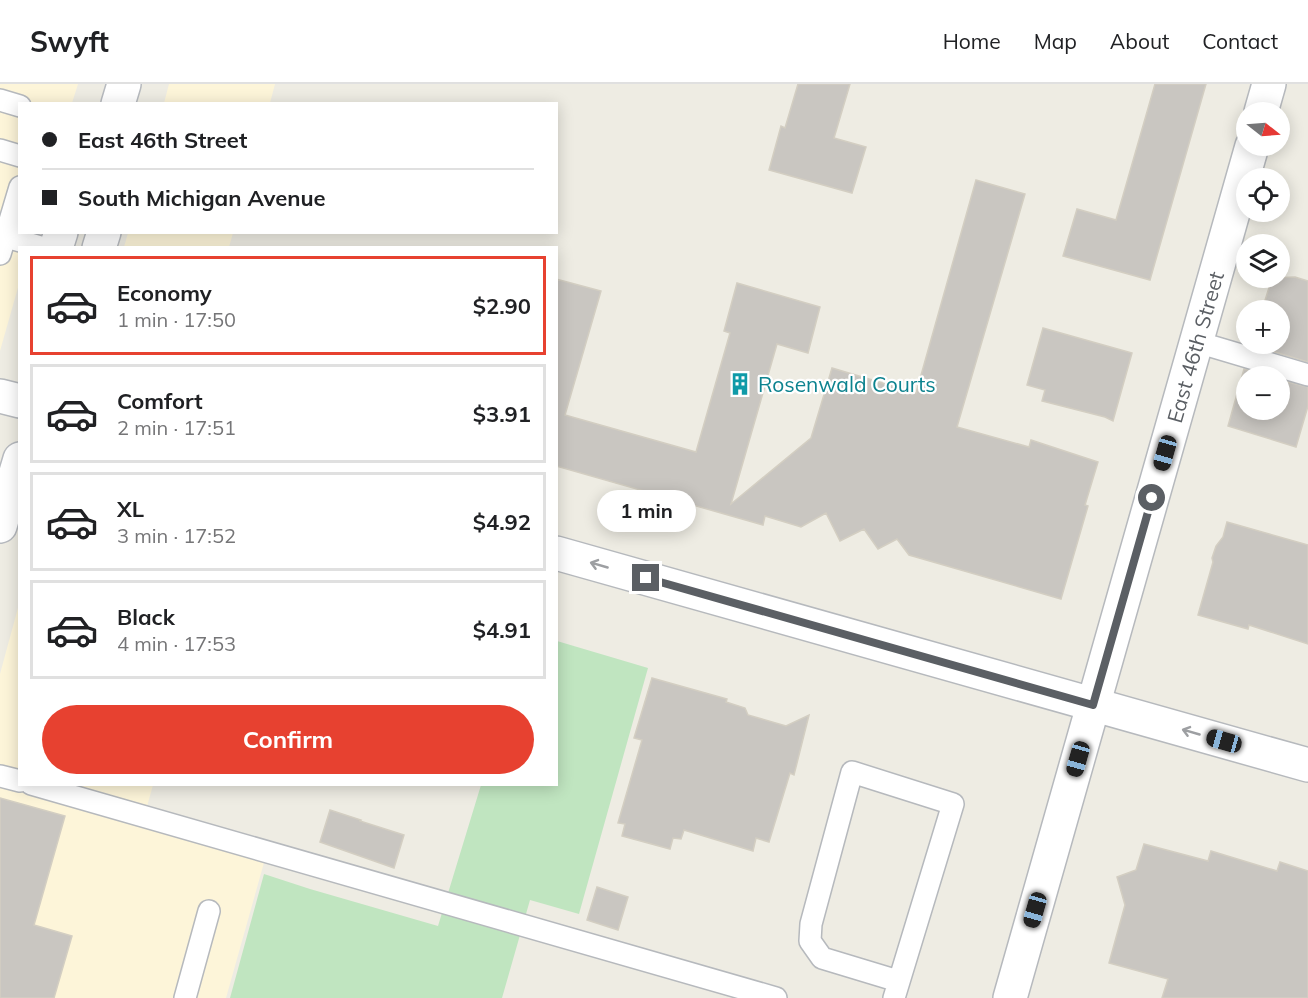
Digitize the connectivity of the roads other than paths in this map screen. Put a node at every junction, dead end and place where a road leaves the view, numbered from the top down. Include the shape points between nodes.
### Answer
1 (124, 84) edge
2 (1269, 84) edge
3 (0, 100) edge
4 (119, 102) edge
5 (1264, 102) edge
6 (18, 105) edge
7 (0, 150) edge
8 (18, 155) edge
9 (1249, 156) edge
10 (18, 193) edge
11 (2, 242) edge
12 (30, 246) edge
13 (1197, 342) junction
14 (1308, 375) edge
15 (0, 396) edge
16 (18, 400) edge
17 (18, 466) edge
18 (0, 526) edge
19 (558, 554) edge
20 (1093, 705) junction
21 (1308, 765) edge
22 (0, 776) edge
23 (18, 780) edge
24 (38, 786) edge
25 (209, 911) dead end
26 (896, 989) edge
27 (185, 998) edge
28 (776, 998) edge
29 (1010, 998) edge

1 - 4 street
2 - 5 street
3 - 6 lane
7 - 8 lane
9 - 13 street, East 46th Street
10 - 11 lane
11 - 12 lane
13 - 14 lane
13 - 20 street, East 46th Street
15 - 16 street
17 - 18 street
20 -> 19 street
21 -> 20 street
20 - 29 street, East 46th Street
22 - 23 lane
24 - 28 lane
25 - 27 lane
26 - 26 lane via 953,804 852,772 811,924 810,941 822,958

